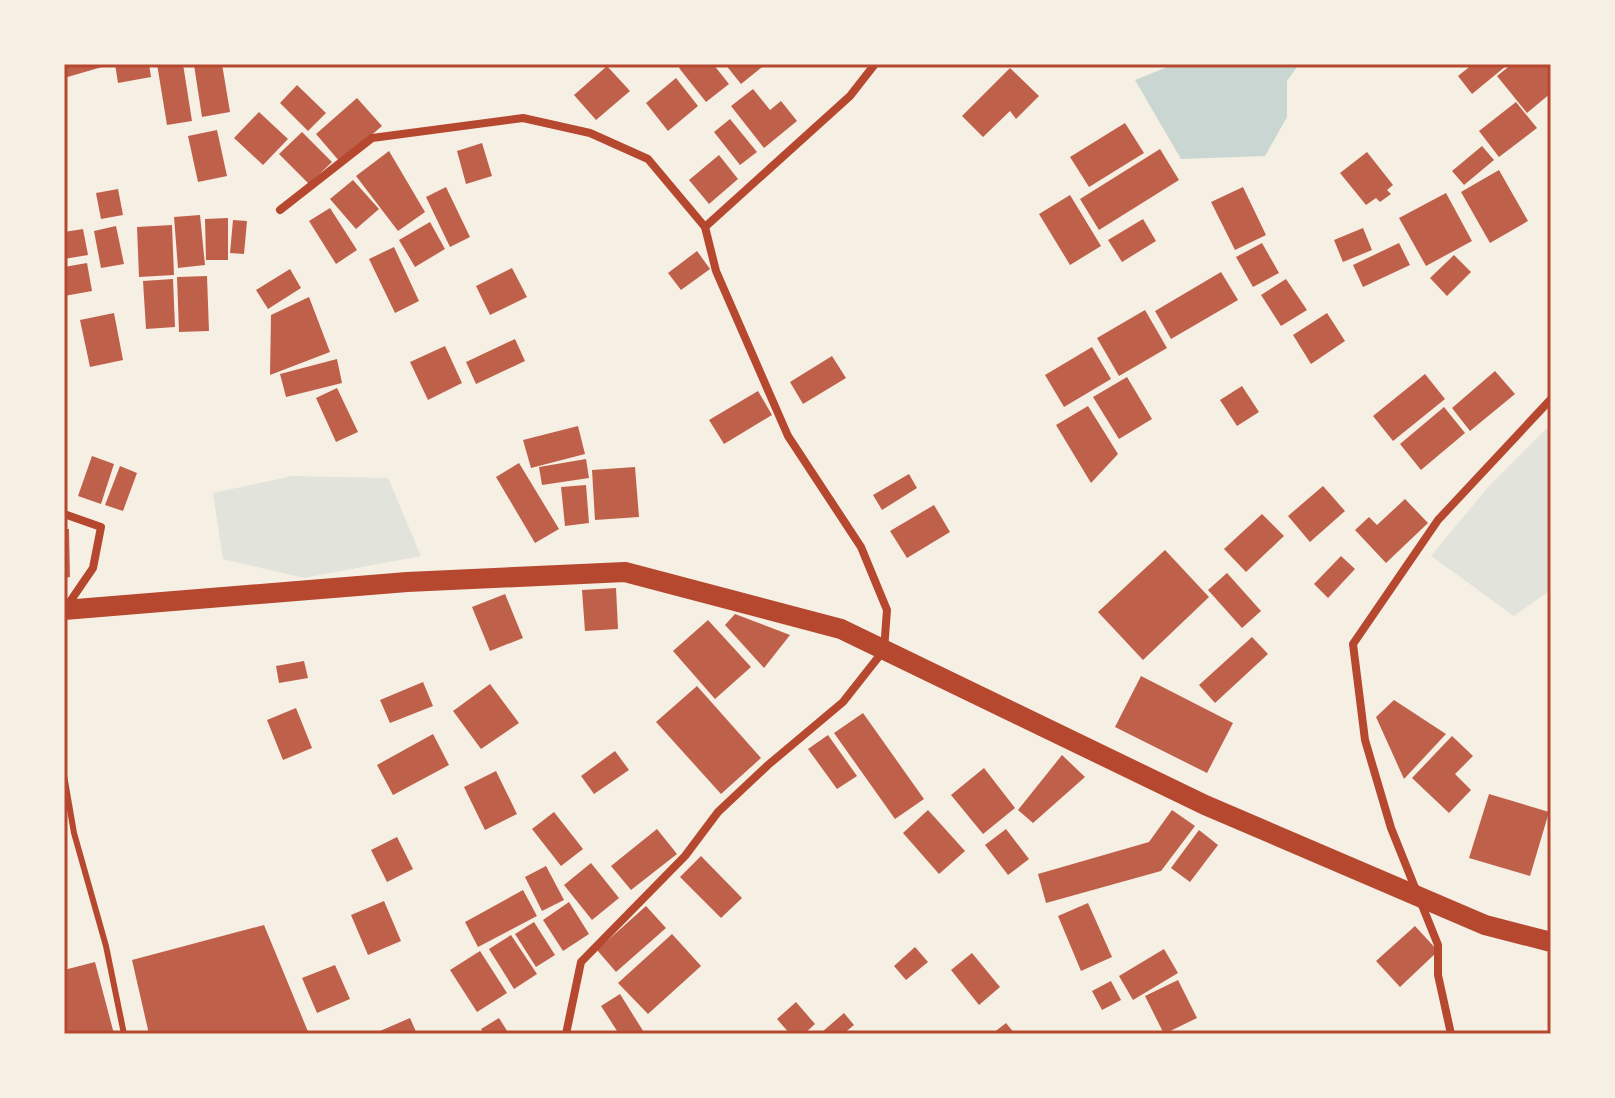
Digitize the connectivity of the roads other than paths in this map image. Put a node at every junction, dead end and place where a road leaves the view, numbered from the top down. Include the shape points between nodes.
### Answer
1 (875, 64) edge
2 (280, 210) dead end
3 (705, 227) junction
4 (1551, 399) edge
5 (64, 514) edge
6 (64, 610) edge
7 (884, 650) junction
8 (64, 775) edge
9 (1420, 897) junction
10 (1551, 942) edge
11 (124, 1034) edge
12 (566, 1034) edge
13 (1451, 1034) edge

1 - 3 street via 850,96
2 - 3 street via 372,138 523,118 590,133 648,159
3 - 7 street via 716,271 788,436 861,547 887,610
4 - 9 street via 1438,520 1353,644 1365,740 1391,828
5 - 6 street via 101,527 93,568
6 - 7 main road via 407,582 625,572 841,629
7 - 9 main road via 1205,805
7 - 12 street via 843,702 718,812 685,856 581,962
8 - 11 lane
9 - 10 main road via 1485,925
9 - 13 street via 1438,945 1438,975

